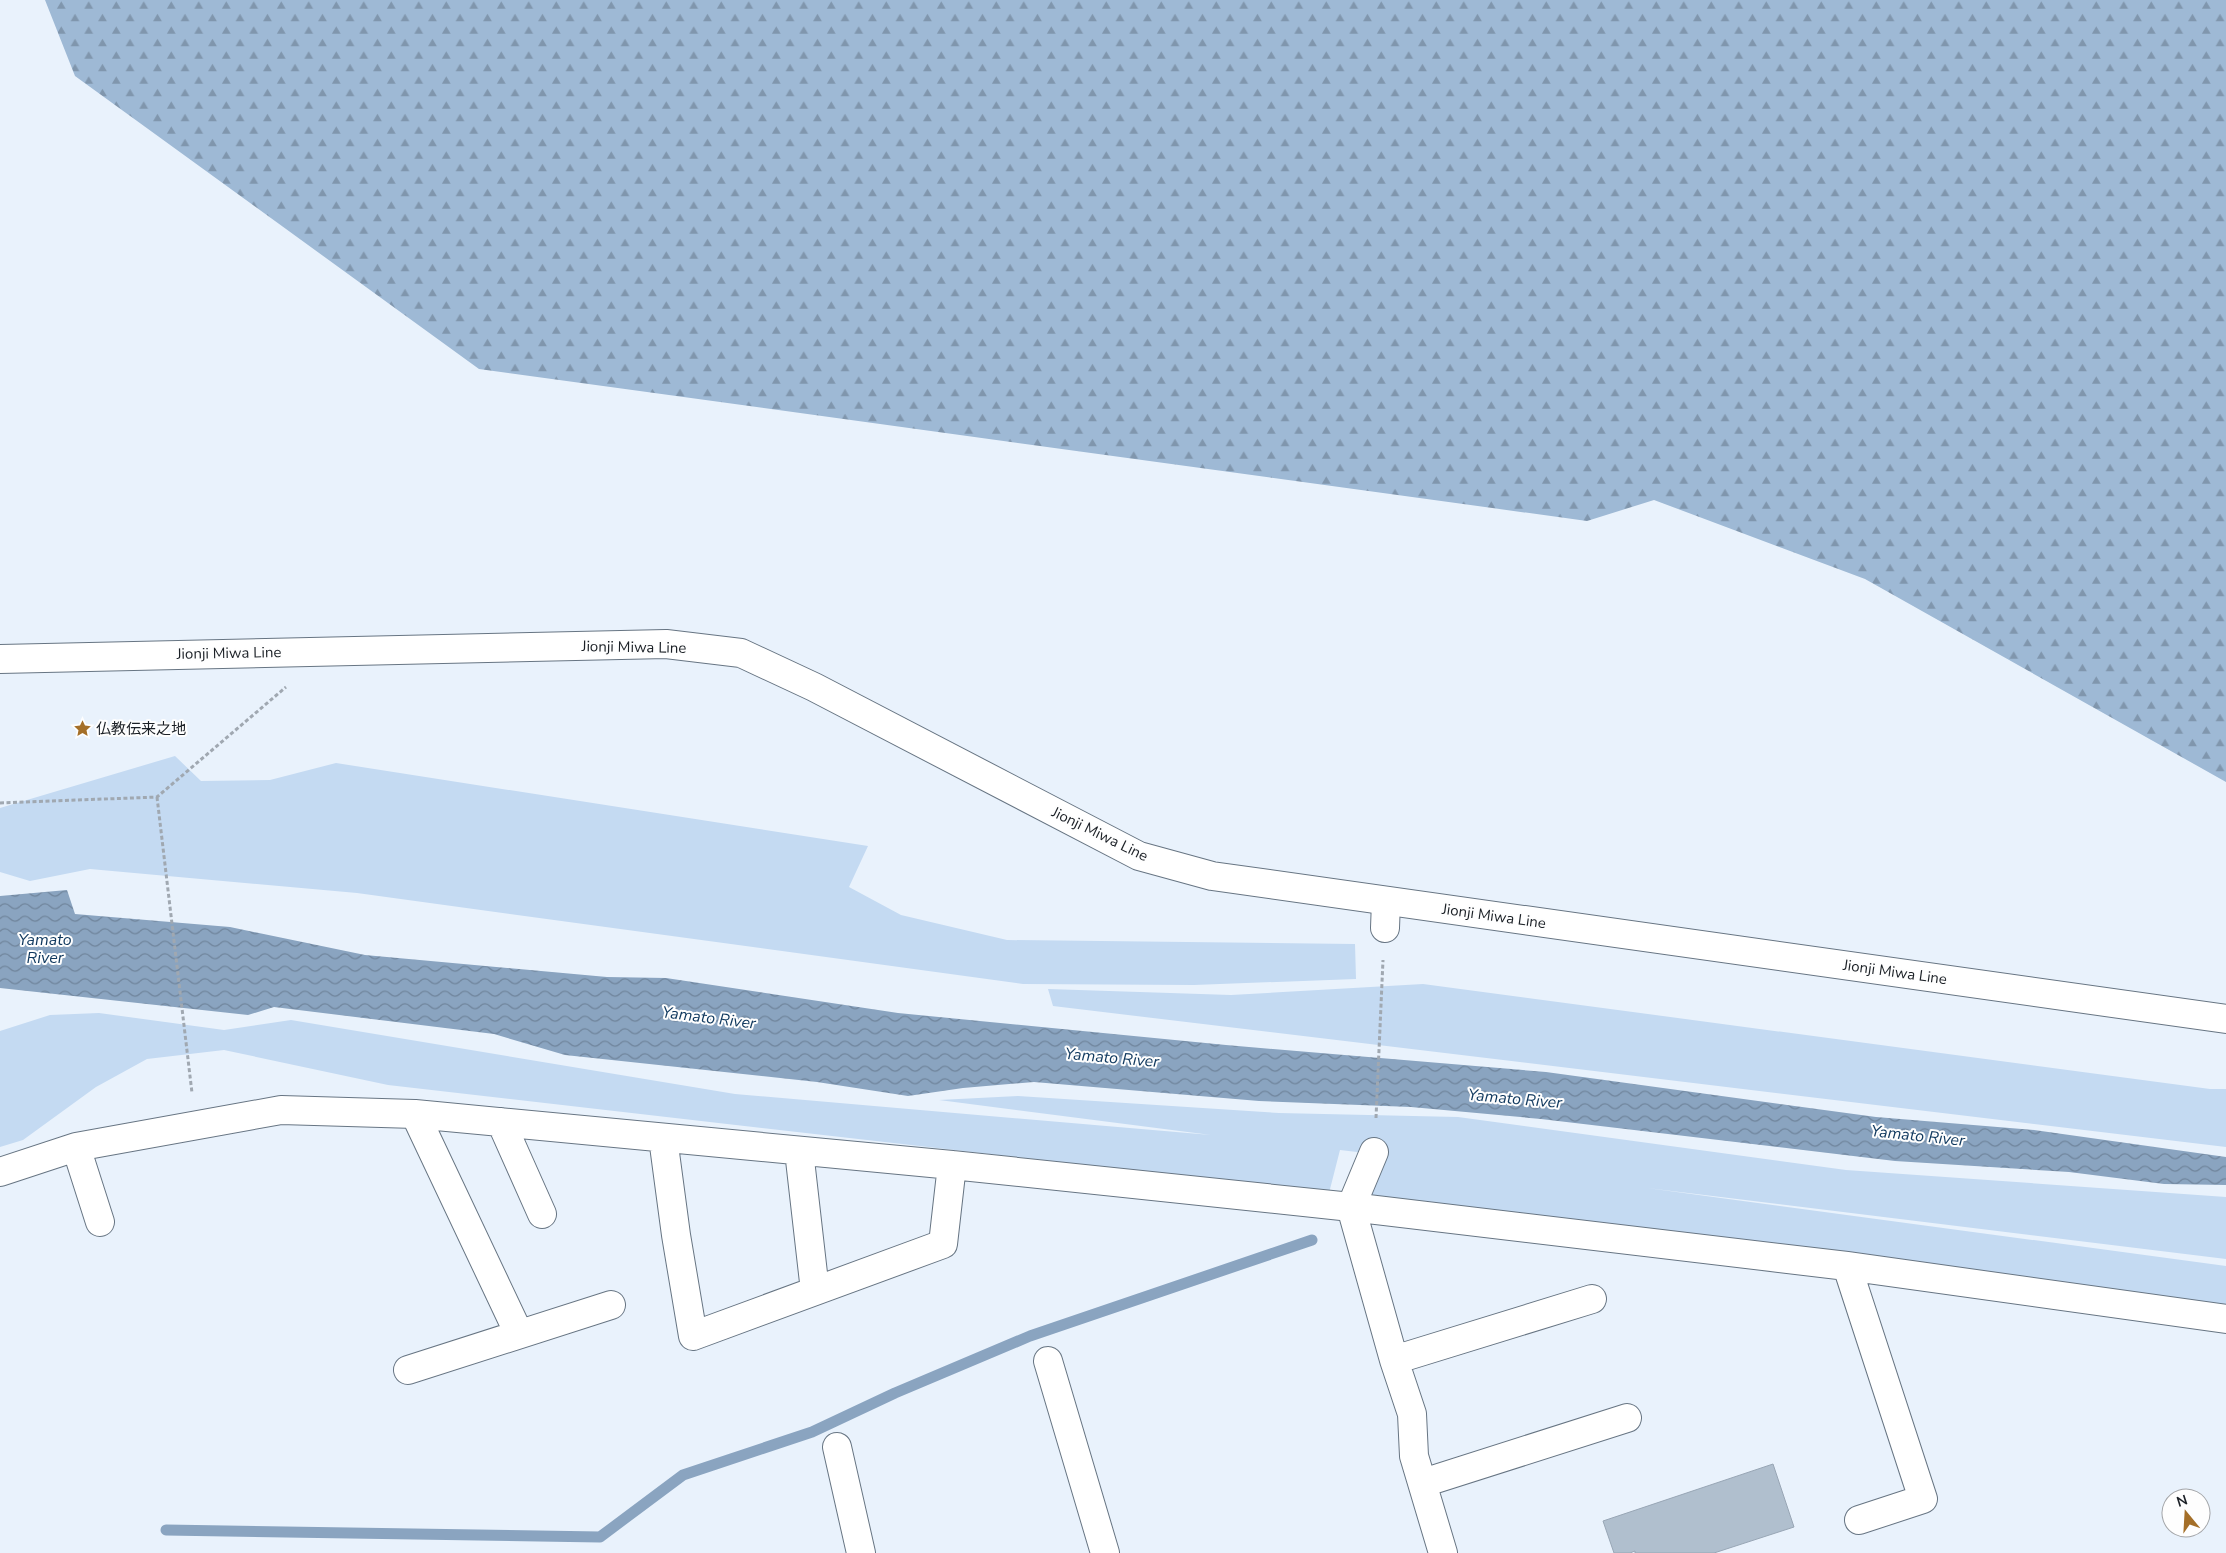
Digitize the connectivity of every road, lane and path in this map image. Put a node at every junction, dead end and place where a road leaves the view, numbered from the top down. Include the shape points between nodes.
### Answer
1 (329, 651) junction
2 (0, 659) edge
3 (158, 797) junction
4 (0, 803) edge
5 (1386, 901) junction
6 (1385, 928) joint
7 (2226, 1019) edge
8 (190, 1076) dead end
9 (415, 1114) junction
10 (501, 1122) junction
11 (663, 1138) junction
12 (76, 1147) junction
13 (799, 1151) junction
14 (1374, 1152) joint
15 (952, 1165) junction
16 (0, 1172) edge
17 (1351, 1207) junction
18 (542, 1214) dead end
19 (100, 1222) dead end
20 (1847, 1266) junction
21 (815, 1291) junction
22 (1592, 1298) dead end
23 (611, 1304) dead end
24 (2226, 1319) edge
25 (519, 1334) junction
26 (1394, 1360) junction
27 (1048, 1361) dead end
28 (408, 1370) dead end
29 (1627, 1418) dead end
30 (837, 1447) dead end
31 (1423, 1483) junction
32 (1859, 1520) dead end
33 (861, 1553) edge
34 (1105, 1553) edge
35 (1443, 1553) edge

1 - 2 street, Jionji Miwa Line
1 - 3 path
1 - 5 street, Jionji Miwa Line via 666,644 741,653 814,687 1139,856 1212,876
3 - 4 path
3 - 8 path
5 - 6 street
5 - 7 street, Jionji Miwa Line
6 - 14 path
9 - 10 street
9 - 12 street via 281,1110
9 - 25 street
10 - 11 street
10 - 18 street
11 - 13 street
11 - 21 street via 693,1336
12 - 16 street
12 - 19 street
13 - 15 street
13 - 21 street
14 - 17 street
15 - 17 street
15 - 21 street via 943,1244
17 - 20 street
17 - 26 street
20 - 24 street
20 - 32 street via 1923,1499
22 - 26 street
23 - 25 street
25 - 28 street
26 - 31 street via 1412,1414 1414,1456
27 - 34 street
29 - 31 street
30 - 33 street
31 - 35 street

